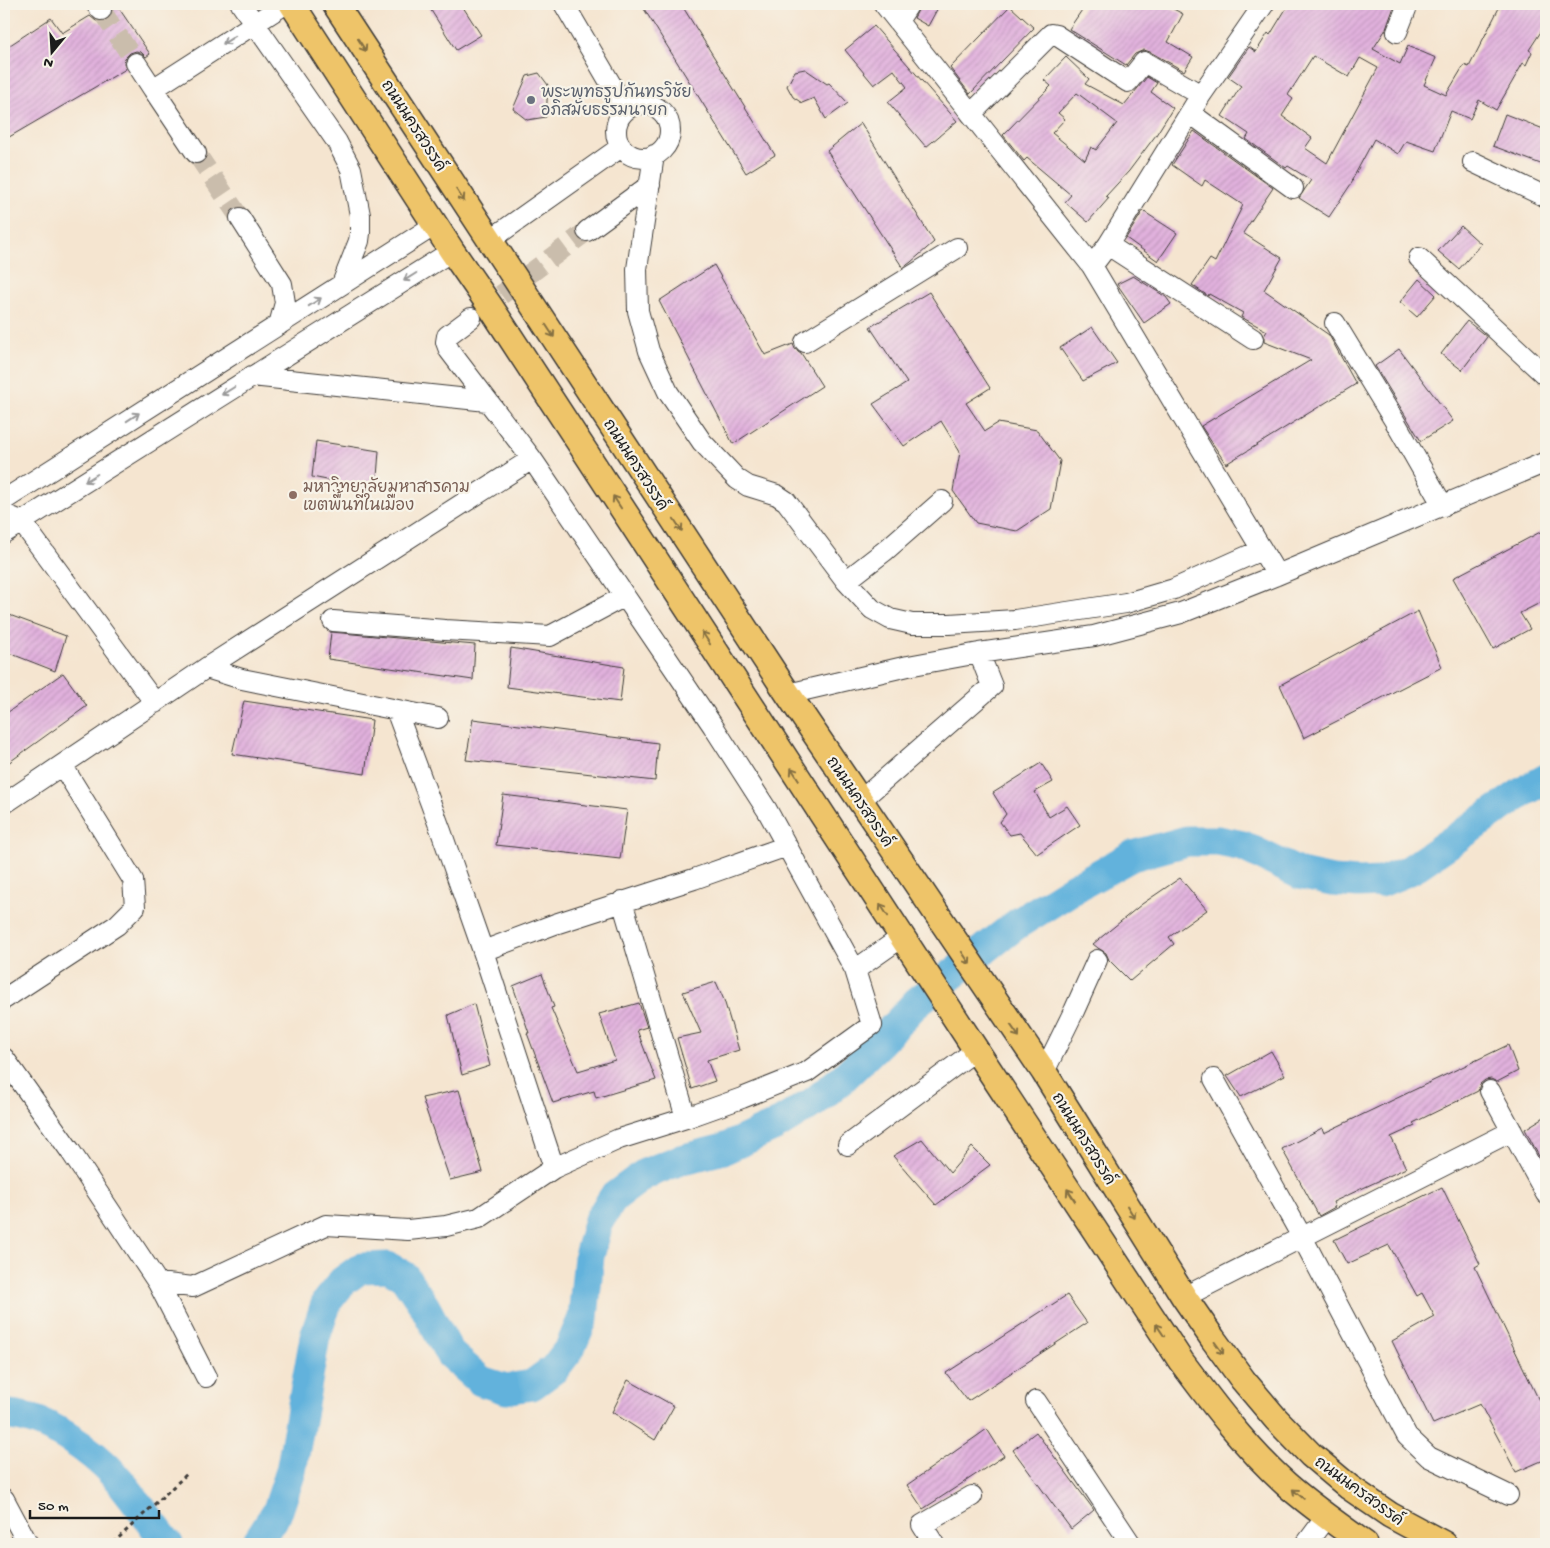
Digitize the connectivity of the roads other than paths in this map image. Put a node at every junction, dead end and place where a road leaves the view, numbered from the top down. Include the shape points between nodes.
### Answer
1 (241, 4) edge
2 (285, 4) edge
3 (292, 4) edge
4 (335, 4) edge
5 (564, 4) edge
6 (884, 4) edge
7 (909, 4) edge
8 (1264, 4) edge
9 (1408, 4) edge
10 (898, 21) junction
11 (254, 24) junction
12 (1396, 32) dead end
13 (136, 63) tunnel mouth
14 (153, 89) junction
15 (1201, 95) junction
16 (626, 110) junction
17 (971, 114) junction
18 (1190, 114) junction
19 (622, 147) junction
20 (196, 153) tunnel mouth
21 (654, 155) junction
22 (1472, 162) dead end
23 (650, 185) junction
24 (1293, 188) dead end
25 (1546, 197) edge
26 (240, 218) tunnel mouth
27 (435, 225) junction
28 (587, 231) tunnel mouth
29 (490, 240) junction
30 (1108, 245) junction
31 (957, 248) dead end
32 (452, 251) junction
33 (1420, 258) dead end
34 (1092, 266) junction
35 (342, 284) junction
36 (471, 318) tunnel mouth
37 (1335, 323) dead end
38 (273, 328) junction
39 (1253, 339) dead end
40 (805, 342) dead end
41 (284, 356) junction
42 (252, 376) junction
43 (1546, 376) edge
44 (183, 386) junction
45 (487, 401) junction
46 (199, 410) junction
47 (107, 434) junction
48 (123, 458) junction
49 (532, 459) junction
50 (1546, 462) edge
51 (4, 500) edge
52 (942, 501) dead end
53 (1443, 506) junction
54 (13, 518) edge
55 (4, 533) edge
56 (1261, 550) junction
57 (1278, 575) junction
58 (712, 576) junction
59 (846, 582) junction
60 (625, 596) junction
61 (679, 598) junction
62 (333, 621) dead end
63 (979, 653) junction
64 (206, 668) junction
65 (788, 694) junction
66 (155, 703) junction
67 (396, 710) junction
68 (438, 718) dead end
69 (62, 765) junction
70 (861, 800) junction
71 (4, 804) edge
72 (787, 846) junction
73 (622, 901) junction
74 (906, 944) junction
75 (483, 951) junction
76 (1096, 960) dead end
77 (855, 970) junction
78 (4, 999) edge
79 (976, 1050) junction
80 (4, 1058) edge
81 (1044, 1072) junction
82 (1214, 1079) dead end
83 (1490, 1090) dead end
84 (686, 1118) junction
85 (1512, 1130) junction
86 (848, 1145) dead end
87 (554, 1168) junction
88 (1546, 1194) edge
89 (1302, 1237) junction
90 (158, 1283) junction
91 (1184, 1296) junction
92 (206, 1377) dead end
93 (1036, 1402) dead end
94 (1508, 1495) dead end
95 (972, 1496) dead end
96 (4, 1499) edge
97 (1326, 1517) junction
98 (28, 1544) edge
99 (934, 1544) edge
100 (1131, 1544) edge
101 (1306, 1544) edge
102 (1365, 1544) edge
103 (1444, 1544) edge

1 - 11 street
2 - 11 street
3 - 27 main road
4 -> 29 main road, ถนนนครสวรรค์
5 - 16 street
6 - 10 street
7 - 10 street
8 - 15 street
9 - 12 street
10 - 17 street
11 -> 14 street
11 - 35 street via 330,132 351,169 360,215 360,233
13 - 14 street
14 - 20 street
15 - 17 street via 1144,62 1128,82 1051,34
15 - 18 street
16 - 19 street via 616,132
16 - 21 street via 644,104 666,117 670,134 662,150
17 - 34 street
18 - 24 street
18 - 30 street
19 - 21 street via 636,157
19 - 29 street
21 - 23 street
22 - 25 street
23 - 28 street
23 - 59 street via 637,269 638,311 649,351 668,392 702,442 737,479 786,501
26 - 38 street via 282,284 284,310
27 - 32 main road
27 - 35 street
29 -> 58 main road, ถนนนครสวรรค์
30 - 34 street
30 - 39 street
31 - 40 street
32 -> 41 street
61 -> 32 main road
33 - 43 street
34 - 56 street
38 -> 35 street
36 - 45 street via 447,336 446,342
37 - 53 street
38 - 41 street
38 - 44 street
41 - 42 street
42 - 45 street
42 -> 46 street
44 - 46 street
47 -> 44 street
45 - 49 street
46 - 48 street
47 - 48 street
47 - 51 street
48 -> 54 street
49 - 60 street
49 - 64 street
50 - 53 street
52 - 59 street
53 - 57 street
54 - 55 street
54 - 66 street
56 - 57 street
56 - 59 street via 1166,592 1126,603 1015,620 912,624 890,619 872,609
57 - 63 street via 1181,613 1094,636
58 - 61 main road
58 - 65 main road, ถนนนครสวรรค์
60 - 62 street via 550,636
60 - 72 street via 713,726
74 -> 61 main road
63 - 65 street
63 - 70 street via 992,686
64 - 66 street
64 - 67 street via 242,680
65 - 70 main road, ถนนนครสวรรค์
66 - 69 street
67 - 68 street
67 - 75 street
69 - 71 street
69 - 78 street via 133,880 135,907 117,925
70 -> 81 main road, ถนนนครสวรรค์
72 - 73 street
72 - 77 street
73 - 75 street
73 - 84 street
74 - 77 street
74 - 79 main road
75 - 87 street
76 - 81 street
77 - 84 street via 872,1025 807,1072
79 - 86 street
97 -> 79 main road via 1285,1483 1213,1404 1152,1318
80 - 90 street
81 -> 91 main road, ถนนนครสวรรค์
82 - 89 street
83 - 85 street
84 - 87 street via 619,1139
85 - 88 street
85 - 89 street
87 - 90 street via 479,1218 408,1230 326,1225 193,1287
89 - 91 street
89 - 94 street via 1407,1436 1429,1457
90 - 92 street
91 -> 103 main road, ถนนนครสวรรค์ via 1243,1380 1311,1455 1349,1487
93 - 100 street
95 - 99 street via 922,1525
96 - 98 street
97 - 101 street
97 - 102 main road

